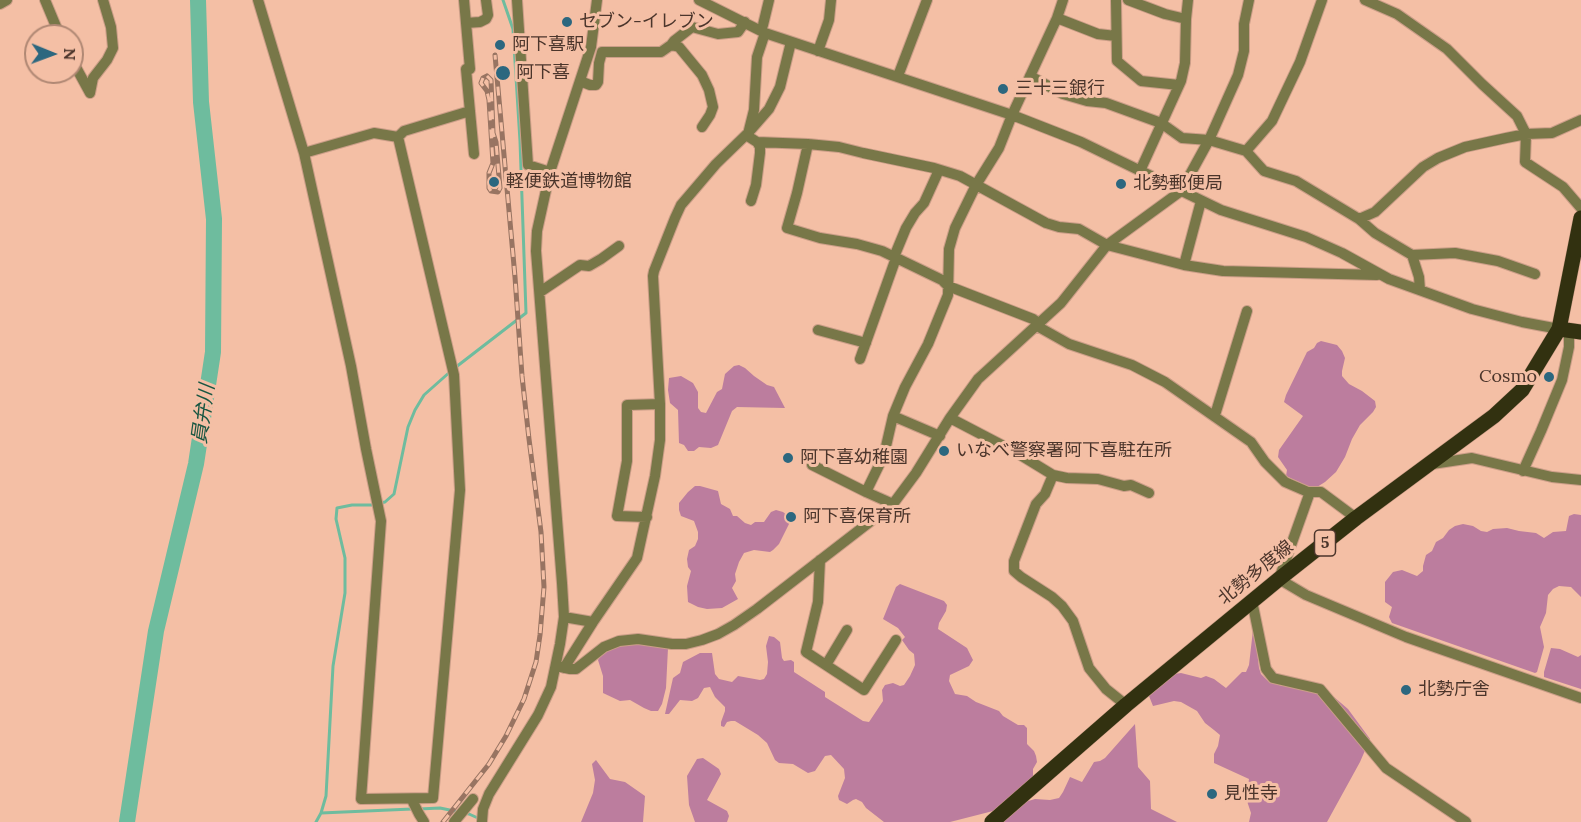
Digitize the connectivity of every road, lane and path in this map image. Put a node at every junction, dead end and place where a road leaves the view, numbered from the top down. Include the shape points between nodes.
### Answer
1 (7, 0) edge
2 (45, 0) edge
3 (103, 0) edge
4 (258, 0) edge
5 (464, 0) edge
6 (486, 0) edge
7 (517, 0) edge
8 (597, 0) edge
9 (699, 0) edge
10 (769, 0) edge
11 (831, 0) edge
12 (1063, 0) edge
13 (1116, 0) edge
14 (1128, 0) edge
15 (1188, 0) edge
16 (1249, 0) edge
17 (1322, 0) edge
18 (1365, 0) edge
19 (925, 1) edge
20 (0, 4) edge
21 (1057, 18) junction
22 (1186, 20) junction
23 (745, 22) junction
24 (466, 23) junction
25 (55, 24) edge
26 (763, 32) junction
27 (1116, 36) junction
28 (791, 42) junction
29 (671, 45) junction
30 (818, 51) junction
31 (898, 76) junction
32 (1030, 76) junction
33 (580, 81) junction
34 (84, 82) edge
35 (1179, 85) junction
36 (470, 111) junction
37 (1012, 115) junction
38 (1581, 120) edge
39 (1161, 123) junction
40 (702, 127) dead end
41 (747, 134) junction
42 (1526, 134) junction
43 (398, 137) junction
44 (1209, 140) junction
45 (757, 142) junction
46 (808, 144) junction
47 (1246, 151) junction
48 (304, 153) junction
49 (474, 154) dead end
50 (939, 170) junction
51 (1140, 171) junction
52 (550, 172) junction
53 (976, 185) junction
54 (1182, 191) junction
55 (751, 201) dead end
56 (1201, 201) junction
57 (1581, 208) edge
58 (1581, 218) edge
59 (1359, 219) junction
60 (1107, 245) junction
61 (619, 246) dead end
62 (1412, 255) junction
63 (895, 257) junction
64 (1184, 265) junction
65 (1535, 274) dead end
66 (1381, 275) junction
67 (948, 286) junction
68 (1420, 290) junction
69 (540, 292) junction
70 (1247, 311) dead end
71 (1039, 325) junction
72 (818, 330) dead end
73 (1570, 330) edge
74 (866, 343) junction
75 (860, 359) dead end
76 (660, 404) junction
77 (1215, 415) junction
78 (893, 416) junction
79 (950, 418) junction
80 (940, 436) junction
81 (812, 465) dead end
82 (1428, 465) junction
83 (1523, 471) junction
84 (1053, 475) junction
85 (1581, 480) edge
86 (866, 492) junction
87 (1310, 492) junction
88 (1149, 493) dead end
89 (893, 504) junction
90 (647, 517) junction
91 (1356, 518) junction
92 (820, 560) junction
93 (1279, 579) junction
94 (1252, 601) junction
95 (564, 617) junction
96 (592, 622) junction
97 (848, 630) dead end
98 (896, 640) dead end
99 (826, 665) junction
100 (560, 667) junction
101 (1581, 698) edge
102 (1126, 705) junction
103 (414, 800) junction
104 (470, 803) dead end
105 (422, 818) edge
106 (457, 819) edge
107 (482, 822) edge
108 (992, 822) edge
109 (1466, 822) edge

1 - 20 street
2 - 25 street
3 - 34 street via 113,48 93,78 90,93
4 - 48 street
5 - 24 street
6 - 24 street via 486,19
7 - 52 street via 528,165
8 - 33 street via 591,47
9 - 23 street
10 - 26 street
11 - 30 street via 829,21
12 - 21 street
13 - 27 street
14 - 22 street
15 - 22 street
16 - 44 street via 1238,75
17 - 47 street via 1300,62 1272,121
18 - 42 street via 1397,14 1447,49 1517,116
19 - 31 street
21 - 27 street via 1098,34
21 - 32 street
22 - 35 street via 1185,63
23 - 26 street
23 - 29 street via 738,32 718,34 692,27
24 - 36 street
26 - 28 street
26 - 41 street via 757,57 754,110
27 - 35 street via 1117,61 1141,81
28 - 30 street
28 - 41 street via 778,94
29 - 33 street via 661,52 602,52 596,85
29 - 40 street via 687,56 709,90 713,107
30 - 31 street
31 - 37 street
32 - 37 street
32 - 39 street via 1063,94 1106,103
33 - 52 street
35 - 39 street
36 - 43 street via 404,131
36 - 49 street
37 - 51 street
37 - 53 street via 999,148
38 - 42 street via 1552,133
39 - 44 street via 1182,138
39 - 51 street
41 - 45 street
41 - 76 street via 681,205 654,271
42 - 57 street via 1525,162 1563,187
42 - 59 street via 1465,147 1438,158 1375,212
43 - 48 street via 375,133
43 - 103 street via 454,375 460,490 433,798
44 - 47 street
44 - 54 street
45 - 46 street
45 - 55 street via 759,163
46 - 50 street via 839,147
46 - 63 street via 787,228
47 - 59 street via 1264,171 1296,181
48 - 103 street via 381,522 361,799
50 - 53 street
50 - 63 street via 924,203 906,228
51 - 54 street
52 - 69 street via 537,231
53 - 60 street via 1046,223 1079,229
53 - 67 street via 949,245
54 - 56 street
54 - 60 street
56 - 64 street
56 - 66 street via 1306,237
58 - 73 main road, 北勢多度線 / 5
59 - 62 street
60 - 64 street
60 - 71 street
61 - 69 street via 589,266 580,265
62 - 65 street via 1455,253 1498,261
62 - 68 street
63 - 67 street
63 - 74 street
64 - 66 street via 1223,271
66 - 68 street
67 - 71 street via 1033,319
67 - 78 street via 932,335
68 - 73 street via 1499,317
69 - 95 street
70 - 77 street
71 - 77 street via 1069,344 1132,365
71 - 79 street via 978,379
72 - 74 street
73 - 82 main road, 北勢多度線 / 5 via 1494,417
73 - 83 street via 1562,380
74 - 75 street
76 - 90 street via 660,440
76 - 90 street via 627,405 627,461 617,516
77 - 87 street via 1251,442 1285,482
78 - 80 street
78 - 86 street via 884,454
79 - 80 street
79 - 84 street
80 - 89 street
81 - 86 street
82 - 83 street via 1472,458
82 - 91 main road, 北勢多度線 / 5
83 - 85 street
84 - 88 street via 1131,485
84 - 102 street via 1036,504 1014,561 1014,571 1062,606 1073,621 1089,668
86 - 89 street
87 - 91 street via 1321,492
87 - 93 street
89 - 92 street
90 - 96 street via 637,558
91 - 93 main road, 北勢多度線 / 5
92 - 99 street via 818,603 806,652
92 - 100 street via 758,609 718,634 686,644 619,641 604,647 576,669
93 - 94 main road, 北勢多度線 / 5
93 - 101 street via 1306,595 1407,637
94 - 102 main road, 北勢多度線 / 5
94 - 109 street via 1266,669 1273,678 1320,689 1386,768
95 - 96 street
95 - 100 street
96 - 100 street
97 - 99 street
98 - 99 street via 864,690
100 - 107 street via 538,716 489,794
102 - 108 main road, 北勢多度線 / 5
103 - 105 street
104 - 106 street

